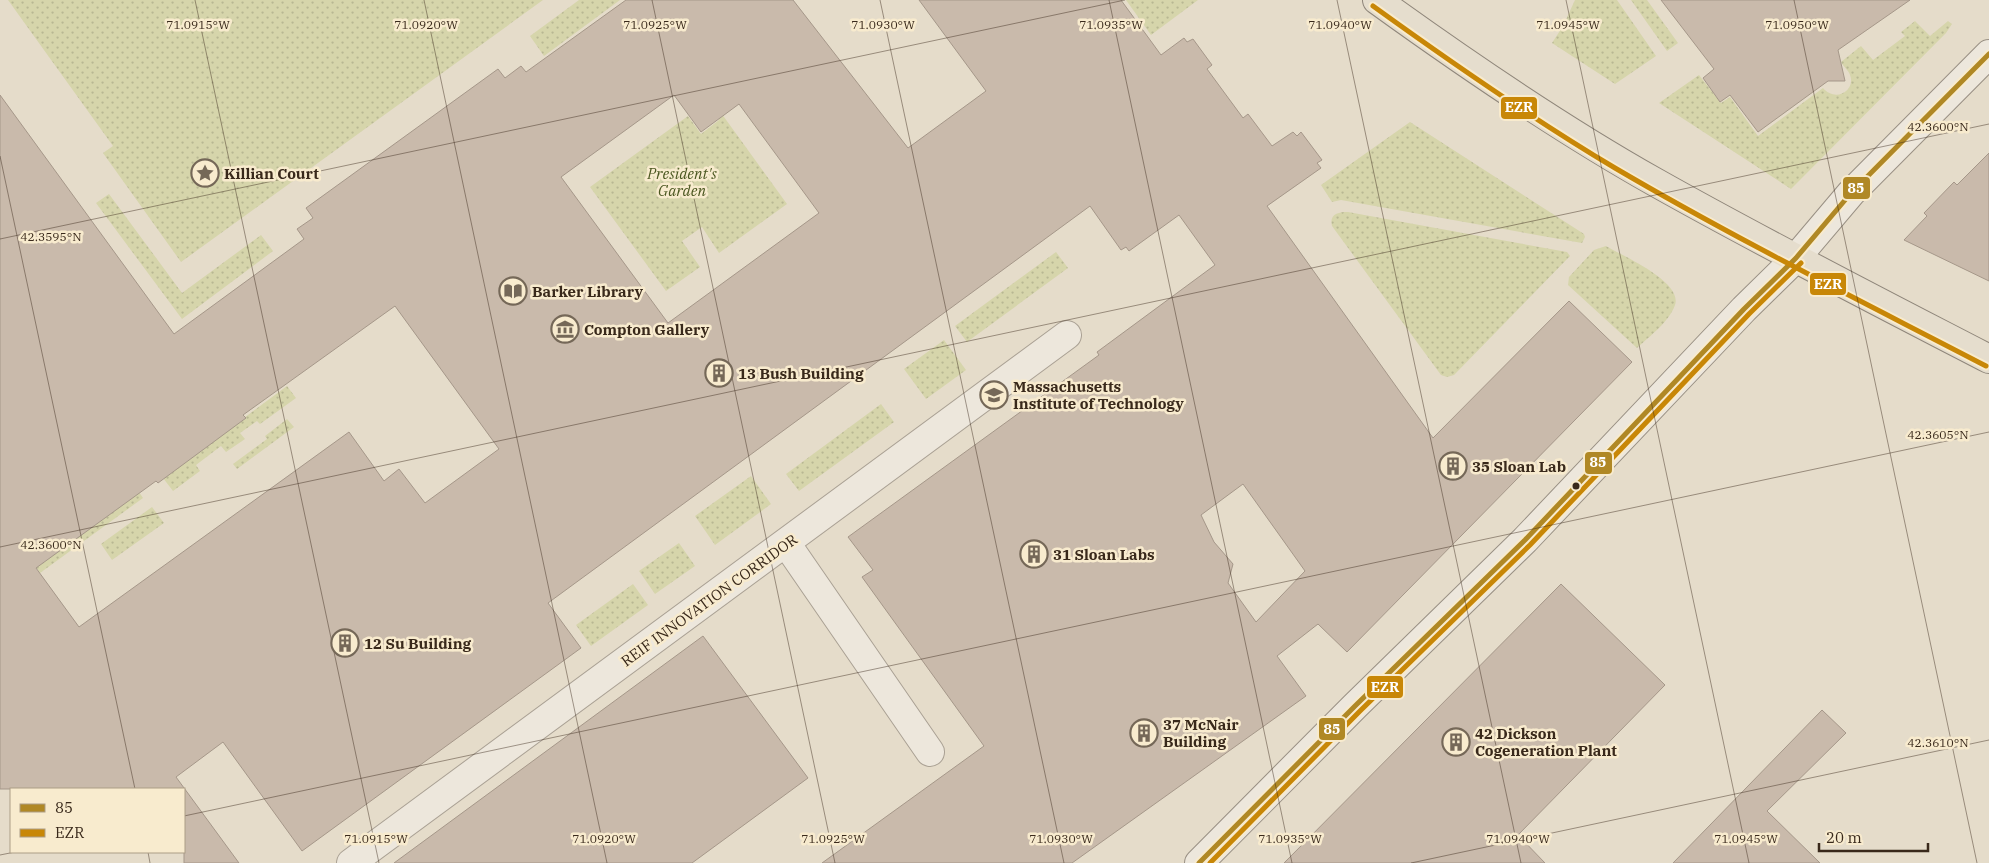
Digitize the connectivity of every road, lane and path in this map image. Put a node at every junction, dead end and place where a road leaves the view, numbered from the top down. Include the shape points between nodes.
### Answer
1 (1377, 0) edge
2 (1989, 54) edge
3 (1796, 258) junction
4 (1067, 335) dead end
5 (1989, 359) edge
6 (786, 543) junction
7 (930, 752) dead end
8 (351, 863) edge
9 (1199, 863) edge

1 - 3 main road via 1562,126 1654,181
2 - 3 street via 1850,193
3 - 5 main road
3 - 9 street via 1525,540
4 - 6 street, REIF INNOVATION CORRIDOR
6 - 7 street
6 - 8 street, REIF INNOVATION CORRIDOR

